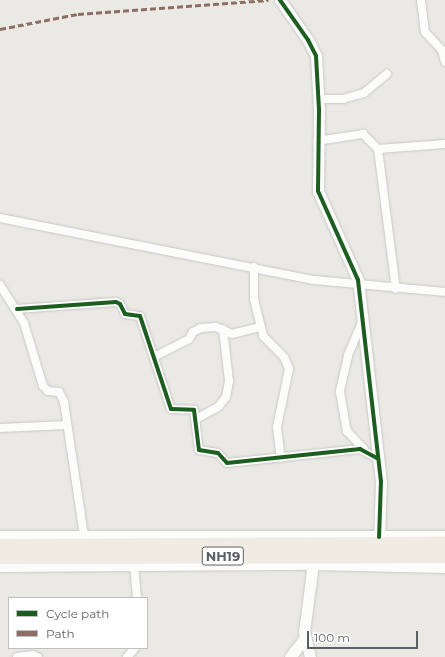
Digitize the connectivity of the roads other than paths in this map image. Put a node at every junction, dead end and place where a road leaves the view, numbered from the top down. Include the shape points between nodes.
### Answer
1 (280, 0) edge
2 (422, 0) edge
3 (445, 62) edge
4 (387, 74) dead end
5 (319, 99) junction
6 (317, 141) junction
7 (445, 144) edge
8 (378, 149) junction
9 (0, 218) edge
10 (254, 269) junction
11 (0, 285) edge
12 (396, 289) junction
13 (359, 291) junction
14 (445, 292) edge
15 (17, 309) junction
16 (363, 319) junction
17 (260, 327) junction
18 (223, 329) junction
19 (154, 357) junction
20 (196, 419) junction
21 (68, 425) junction
22 (0, 428) edge
23 (364, 449) junction
24 (281, 458) junction
25 (377, 458) junction
26 (0, 536) edge
27 (84, 536) junction
28 (378, 536) junction
29 (445, 536) edge
30 (445, 544) edge
31 (0, 546) edge
32 (445, 556) edge
33 (0, 557) edge
34 (134, 564) junction
35 (313, 564) junction
36 (0, 566) edge
37 (445, 567) edge
38 (137, 597) edge
39 (304, 639) junction
40 (135, 649) edge
41 (17, 657) edge
42 (38, 657) edge
43 (127, 657) edge
44 (290, 657) edge
45 (310, 657) edge

1 - 5 street via 314,52
2 - 3 street via 425,32 442,50
4 - 5 street via 364,93 343,99
5 - 6 street
6 - 8 street via 363,134
6 - 13 street via 319,196 356,275
7 - 8 street
8 - 12 street
9 - 10 street
10 - 13 street
10 - 17 street via 254,299
11 - 15 street
12 - 13 street
12 - 14 street
13 - 16 street
15 - 19 street via 116,302 125,314 140,316
15 - 21 street via 26,327 43,386 48,391 61,394
16 - 23 street via 348,356 340,392 345,424 352,437
16 - 25 street
17 - 18 street via 232,334
17 - 24 street via 266,340 284,357 289,368 277,427
18 - 19 street via 213,326 196,330 189,339
18 - 20 street via 229,380 226,398 219,406
19 - 20 street via 171,409 192,409 196,412
20 - 24 street via 199,450 218,453 227,463
21 - 22 street
21 - 27 street
23 - 24 street
23 - 25 street
25 - 28 street via 381,490
26 - 27 street
27 - 28 street
28 - 29 street
30 - 31 highway, NH19
32 - 33 highway, NH19
34 - 35 street
34 - 36 street
34 - 38 street
35 - 37 street
35 - 39 street
39 - 44 street
39 - 45 street
40 - 43 street
41 - 42 street

